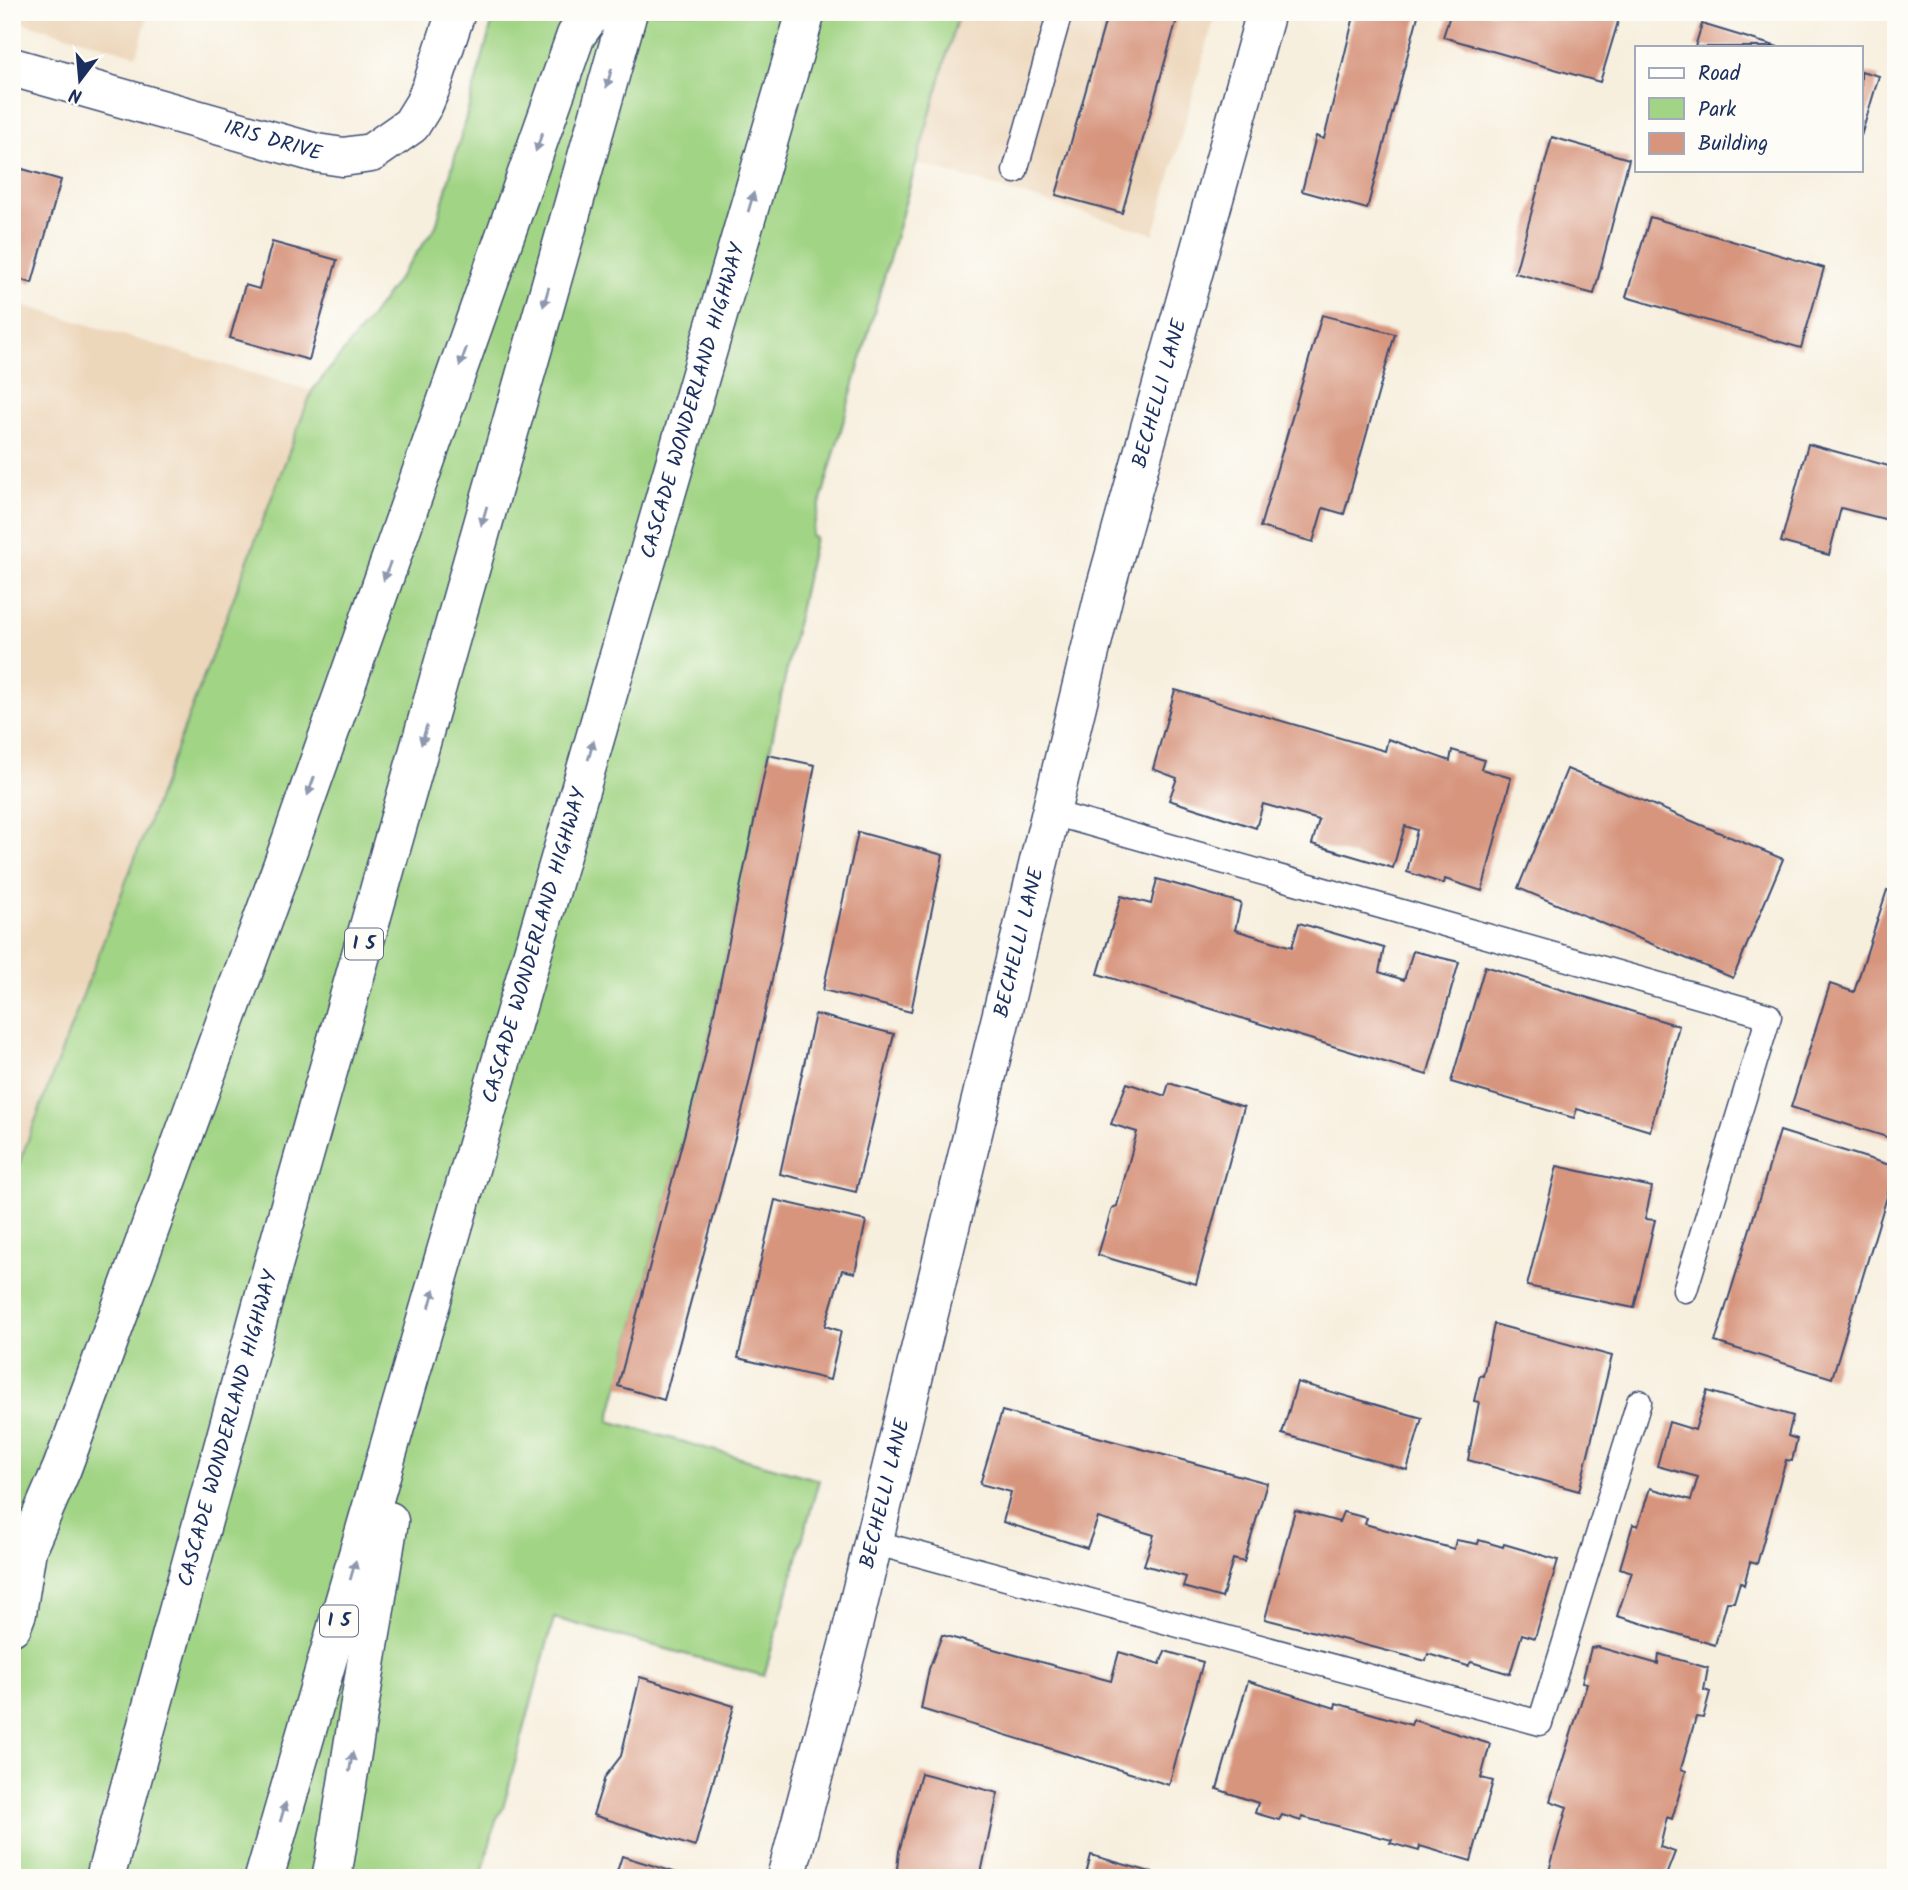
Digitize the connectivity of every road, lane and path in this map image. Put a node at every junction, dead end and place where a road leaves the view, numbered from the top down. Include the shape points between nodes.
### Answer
1 (456, 12) edge
2 (593, 12) edge
3 (628, 12) edge
4 (806, 12) edge
5 (1060, 12) edge
6 (1266, 12) edge
7 (12, 67) edge
8 (1016, 171) dead end
9 (12, 729) edge
10 (12, 736) edge
11 (1049, 812) junction
12 (1685, 1290) dead end
13 (413, 1364) junction
14 (1639, 1402) dead end
15 (873, 1542) junction
16 (20, 1561) edge
17 (12, 1626) edge
18 (105, 1878) edge
19 (264, 1878) edge
20 (331, 1878) edge
21 (786, 1878) edge

1 - 7 main road, IRIS DRIVE via 432,85 411,125 362,155 316,153
2 -> 16 main road via 576,35 284,861 85,1404
3 -> 18 main road, CASCADE WONDERLAND HIGHWAY / I 5 via 268,1283
13 -> 4 main road, CASCADE WONDERLAND HIGHWAY / I 5
5 - 8 lane
6 - 11 main road, BECHELLI LANE via 1103,598
9 - 10 path
11 - 12 lane via 1769,1016
11 - 15 main road, BECHELLI LANE
19 -> 13 main road, CASCADE WONDERLAND HIGHWAY / I 5
20 -> 13 main road
14 - 15 lane via 1540,1723
15 - 21 main road, BECHELLI LANE
16 - 17 main road

